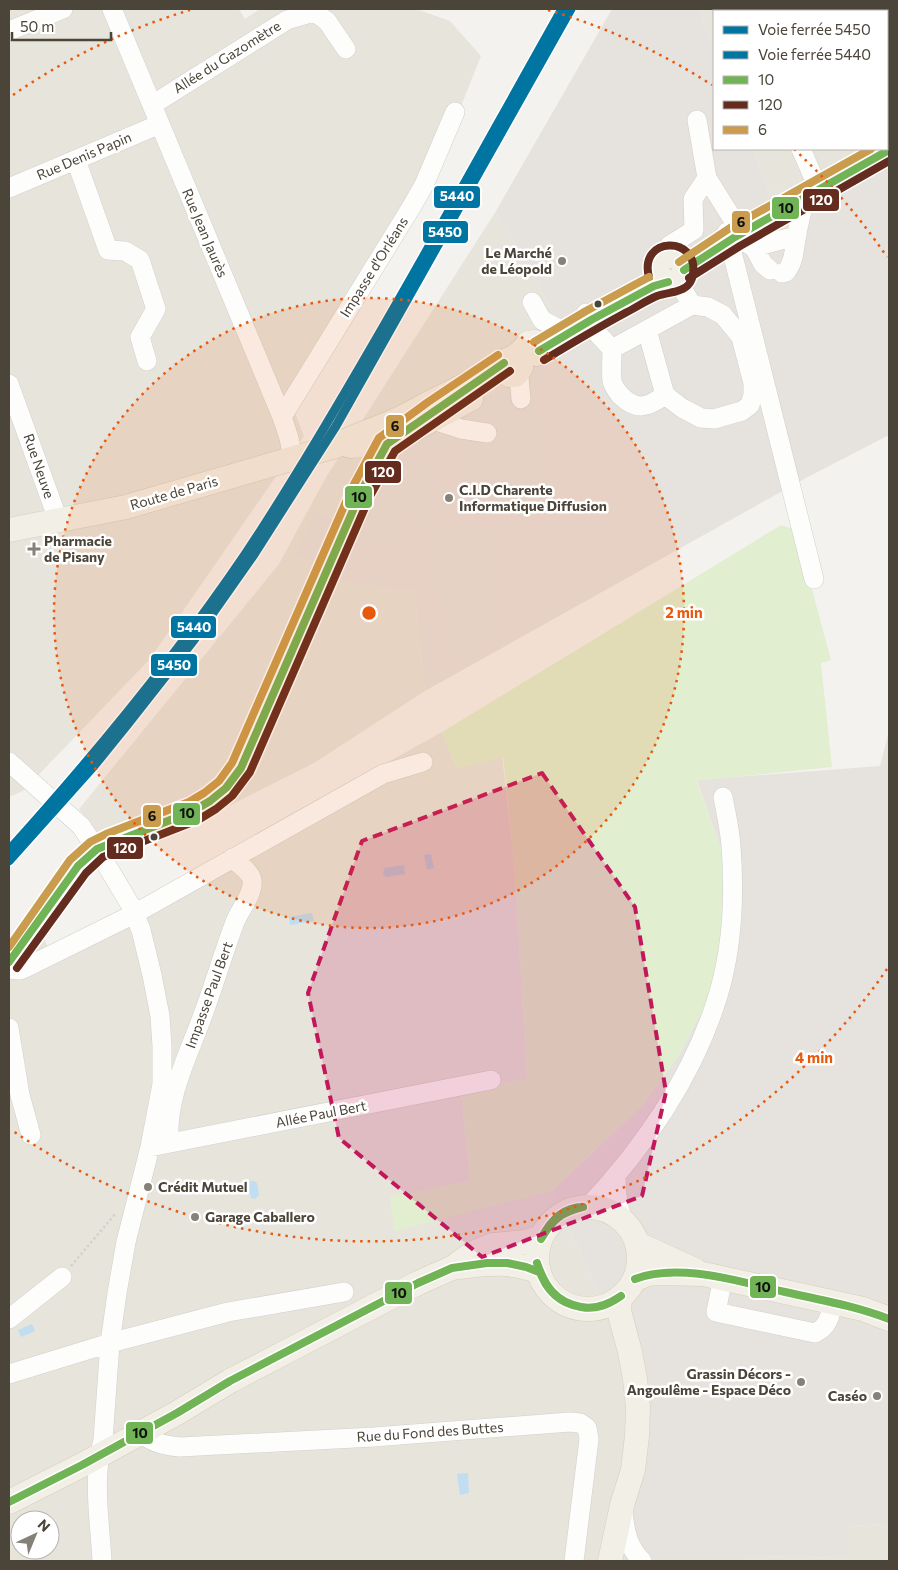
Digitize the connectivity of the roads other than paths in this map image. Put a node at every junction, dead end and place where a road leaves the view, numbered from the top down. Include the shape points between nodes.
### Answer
1 (63, 9) edge
2 (112, 9) edge
3 (9, 31) edge
4 (346, 49) dead end
5 (152, 105) junction
6 (455, 112) dead end
7 (697, 120) dead end
8 (160, 124) junction
9 (801, 150) edge
10 (870, 150) edge
11 (889, 150) edge
12 (76, 160) junction
13 (707, 178) junction
14 (9, 188) edge
15 (813, 190) junction
16 (796, 236) junction
17 (737, 237) junction
18 (672, 269) junction
19 (532, 302) dead end
20 (692, 305) junction
21 (589, 317) junction
22 (559, 329) junction
23 (646, 330) junction
24 (612, 349) junction
25 (522, 359) junction
26 (147, 361) dead end
27 (478, 379) junction
28 (9, 384) edge
29 (665, 395) junction
30 (522, 400) dead end
31 (282, 417) junction
32 (433, 420) junction
33 (487, 433) dead end
34 (387, 444) junction
35 (336, 446) junction
36 (293, 459) junction
37 (58, 520) junction
38 (9, 530) edge
39 (814, 579) dead end
40 (423, 762) dead end
41 (12, 771) edge
42 (723, 797) dead end
43 (97, 849) junction
44 (232, 858) junction
45 (132, 910) junction
46 (14, 956) edge
47 (9, 969) edge
48 (9, 1028) edge
49 (491, 1080) dead end
50 (31, 1135) dead end
51 (169, 1142) junction
52 (150, 1147) junction
53 (616, 1175) junction
54 (589, 1206) junction
55 (623, 1220) junction
56 (541, 1237) junction
57 (638, 1244) junction
58 (452, 1268) junction
59 (539, 1272) junction
60 (713, 1276) junction
61 (62, 1277) road end
62 (635, 1279) junction
63 (344, 1292) dead end
64 (620, 1299) junction
65 (833, 1302) junction
66 (889, 1307) edge
67 (863, 1309) junction
68 (588, 1310) junction
69 (9, 1319) edge
70 (889, 1319) edge
71 (110, 1343) junction
72 (9, 1374) edge
73 (230, 1382) junction
74 (141, 1433) junction
75 (101, 1448) junction
76 (9, 1488) edge
77 (9, 1502) edge
78 (622, 1505) junction
79 (102, 1561) edge
80 (574, 1561) edge
81 (597, 1561) edge
82 (610, 1561) edge
83 (642, 1561) edge

1 - 3 street
2 - 5 street, Rue Jean Jaurès
4 - 5 street, Allée du Gazomètre via 327,21 314,12 287,20
5 - 8 street, Rue Jean Jaurès
6 - 31 street, Impasse d'Orléans via 424,185
7 - 13 street
8 - 12 street, Rue Denis Papin
8 - 31 street, Rue Jean Jaurès
9 - 15 street
10 - 15 main road, Route de Paris
11 - 15 main road, Route de Paris
12 - 14 street, Rue Denis Papin
12 - 26 street via 108,250 125,251 140,260 156,309 140,337
13 - 17 street
13 - 18 street via 693,199 694,230 670,245
15 - 16 street
15 - 17 main road, Route de Paris
16 - 17 street
16 - 17 street via 793,259 786,272 763,264
17 - 18 main road, Route de Paris
17 - 39 street
18 - 20 street
18 - 21 main road, Route de Paris via 649,278
19 - 22 street via 542,320
20 - 23 street
20 - 29 street via 708,307 723,315 741,337 753,383 750,405 742,411 714,419 701,418
21 - 22 main road, Route de Paris
21 - 24 street via 597,333
21 - 25 main road, Route de Paris
22 - 25 main road, Route de Paris
23 - 24 street
23 - 29 street
24 - 29 street via 612,383 626,400 636,406 649,406
25 - 27 main road, Route de Paris
25 - 30 street
25 - 32 main road, Route de Paris via 481,393
27 - 34 street, Route de Paris
27 - 35 main road, Route de Paris via 415,412
28 - 37 street, Rue Neuve
31 - 36 street, Rue Jean Jaurès
32 - 33 street
32 - 34 main road, Route de Paris
34 - 35 main road, Route de Paris
34 - 43 street via 361,492 241,768 226,788 202,806
35 - 36 main road, Route de Paris
36 - 37 main road, Route de Paris via 126,507
37 - 38 main road, Route de Paris
40 - 44 street via 383,774
41 - 43 street via 75,820
42 - 53 street via 731,845 732,913 726,962 715,1007 676,1090
43 - 45 street
43 - 46 street via 78,866
44 - 45 street
44 - 51 street, Impasse Paul Bert via 250,874 252,881 179,1077 170,1111
45 - 47 street via 27,967
45 - 52 street via 152,975 162,1038 162,1084
48 - 50 street via 20,1094
49 - 51 street, Allée Paul Bert
51 - 52 street, Allée Paul Bert
52 - 71 street via 126,1242
53 - 54 street
53 - 55 street
54 - 55 main road via 601,1208
54 - 56 main road via 560,1214
55 - 57 main road
56 - 58 main road via 493,1245 473,1253
56 - 59 main road via 537,1260
57 - 60 main road
57 - 62 main road via 640,1262
58 - 59 main road via 507,1263
58 - 73 main road
59 - 68 main road via 557,1299 572,1307
60 - 62 main road via 653,1274
60 - 65 main road
60 - 65 street via 716,1312 806,1332 824,1329
61 - 69 street
62 - 64 main road
63 - 71 street via 228,1312
64 - 68 main road via 605,1307
64 - 78 main road via 619,1311 632,1361 638,1407 633,1470
65 - 67 main road
66 - 67 main road
67 - 70 main road
68 - 81 main road via 607,1326 614,1340 622,1370 625,1406 621,1463
71 - 72 street
71 - 75 street
73 - 74 main road
73 - 75 main road via 175,1404
74 - 75 main road
74 - 80 street, Rue du Fond des Buttes via 149,1440 180,1447 580,1423 587,1428 589,1439
75 - 76 main road
75 - 77 main road
75 - 79 street via 96,1478
78 - 82 main road
78 - 83 street via 625,1534 632,1550

